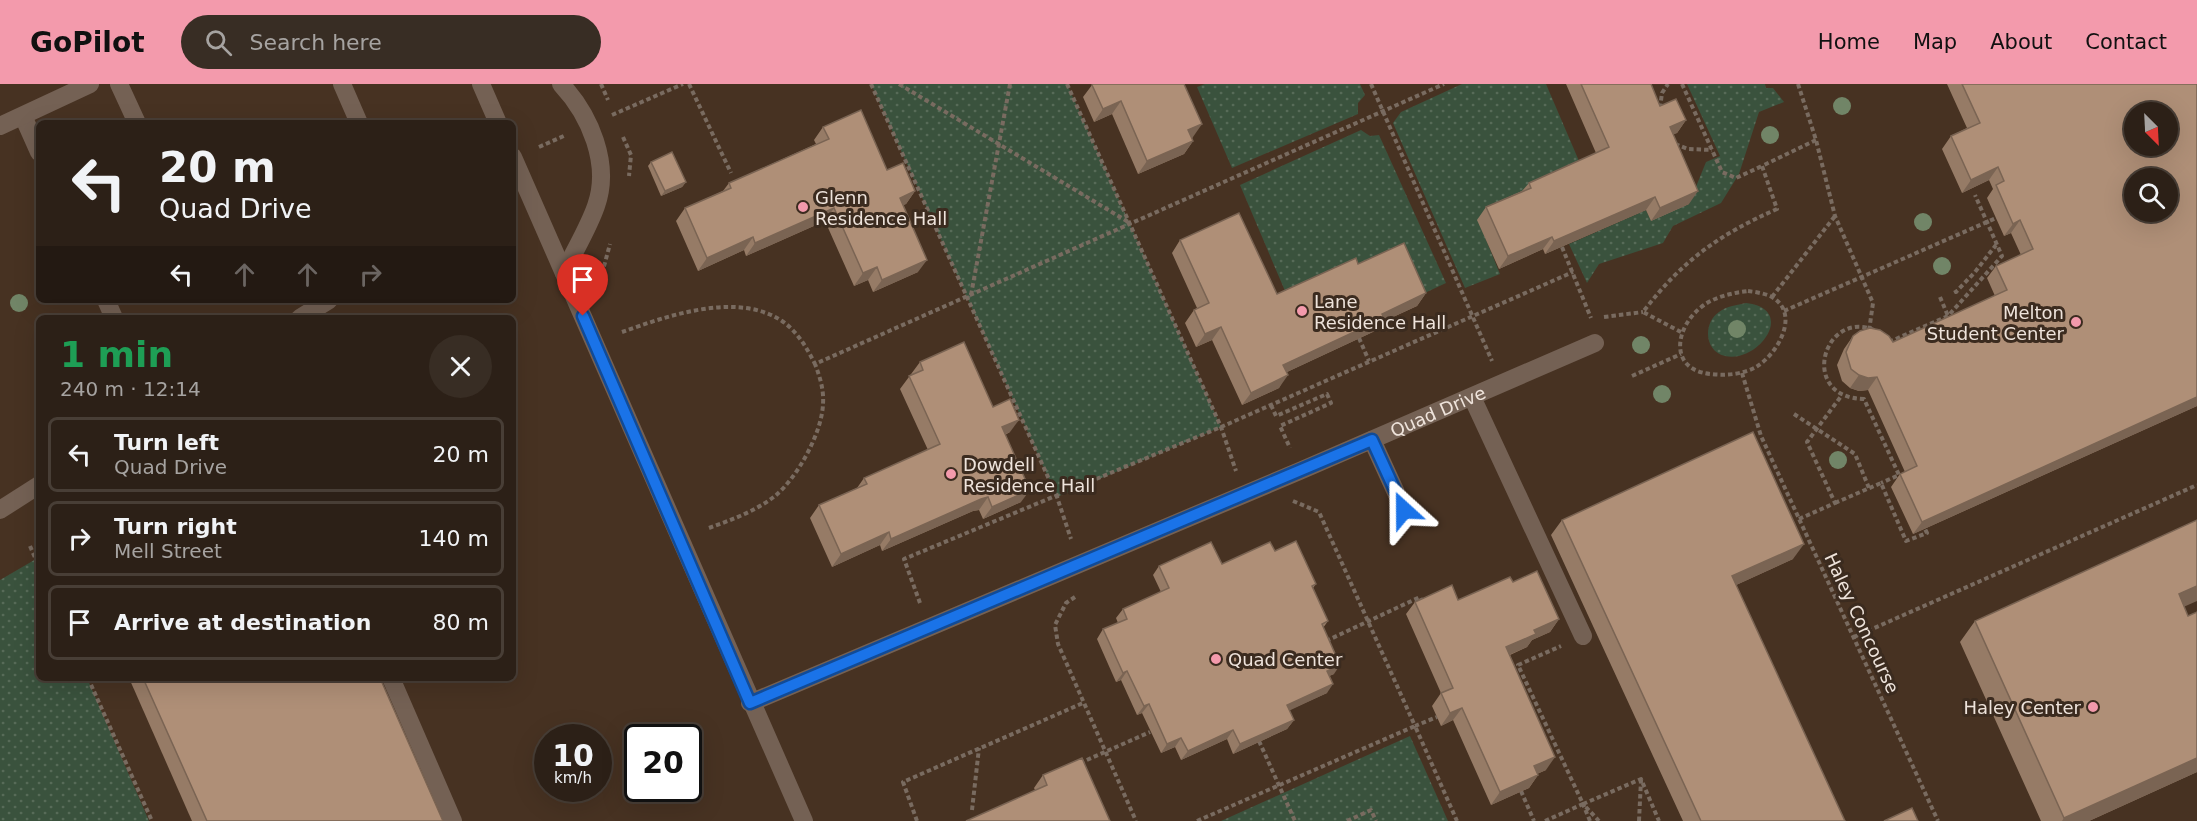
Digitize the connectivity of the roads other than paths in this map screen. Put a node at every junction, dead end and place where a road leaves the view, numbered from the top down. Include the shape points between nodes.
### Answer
1 (90, 84) edge
2 (119, 84) edge
3 (342, 84) edge
4 (481, 84) edge
5 (561, 84) edge
6 (59, 90) edge
7 (23, 116) junction
8 (136, 120) edge
9 (358, 120) edge
10 (497, 120) edge
11 (0, 126) edge
12 (36, 145) edge
13 (517, 178) edge
14 (564, 273) junction
15 (323, 303) edge
16 (305, 315) edge
17 (1595, 343) dead end
18 (1472, 397) junction
19 (1372, 440) junction
20 (36, 487) edge
21 (0, 510) edge
22 (1404, 510) dead end
23 (1583, 636) road end
24 (392, 681) edge
25 (750, 703) junction
26 (453, 821) edge
27 (804, 821) edge

1 - 6 street
2 - 8 street
3 - 9 street
4 - 10 street
5 - 14 street via 578,102 600,155 601,185 596,207
6 - 7 street
7 - 11 street
7 - 12 street
13 - 14 street
14 - 25 street
15 - 16 street
17 - 18 street, Quad Drive
18 - 19 street, Quad Drive
18 - 23 street
19 - 22 street
19 - 25 street, Quad Drive
20 - 21 street
24 - 26 street
25 - 27 street

